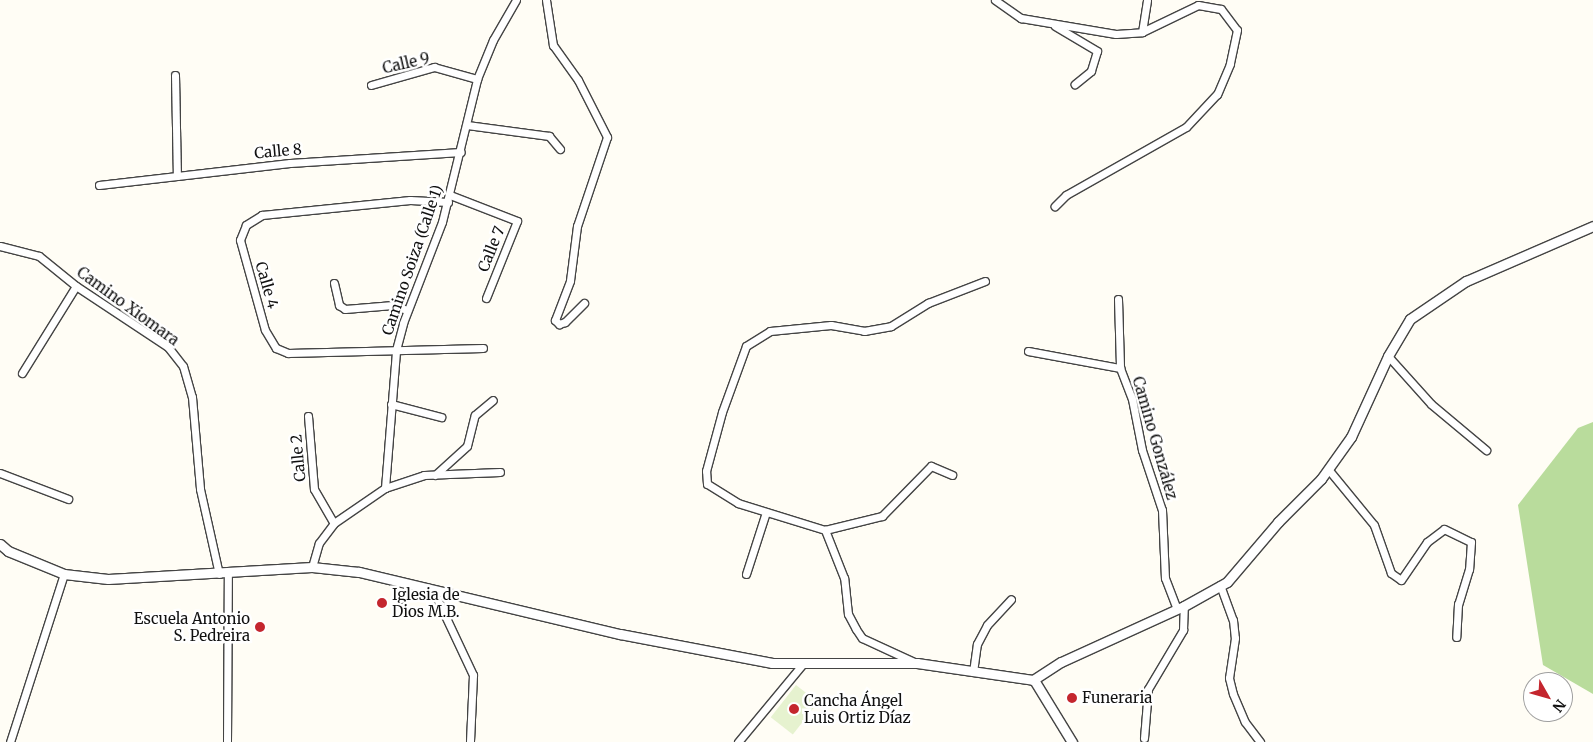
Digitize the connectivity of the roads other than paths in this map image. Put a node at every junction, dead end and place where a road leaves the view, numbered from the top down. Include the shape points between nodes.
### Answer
1 (516, 0) edge
2 (546, 0) edge
3 (995, 0) edge
4 (1147, 0) edge
5 (1054, 26) junction
6 (1142, 32) junction
7 (175, 75) dead end
8 (477, 79) junction
9 (1075, 84) dead end
10 (371, 85) dead end
11 (467, 125) junction
12 (560, 149) dead end
13 (461, 152) junction
14 (177, 176) junction
15 (99, 185) dead end
16 (449, 198) junction
17 (1055, 206) dead end
18 (1593, 226) edge
19 (0, 246) edge
20 (985, 280) dead end
21 (334, 283) dead end
22 (76, 286) junction
23 (486, 298) dead end
24 (1118, 299) dead end
25 (584, 303) dead end
26 (408, 310) junction
27 (483, 348) dead end
28 (396, 350) junction
29 (1028, 351) dead end
30 (1388, 356) junction
31 (1120, 368) junction
32 (22, 373) dead end
33 (492, 400) dead end
34 (392, 404) junction
35 (308, 416) dead end
36 (441, 417) dead end
37 (1486, 450) dead end
38 (1328, 469) junction
39 (500, 472) dead end
40 (0, 473) edge
41 (952, 475) dead end
42 (435, 476) junction
43 (385, 488) junction
44 (68, 500) dead end
45 (766, 512) junction
46 (334, 523) junction
47 (825, 530) junction
48 (0, 544) edge
49 (312, 567) junction
50 (64, 574) junction
51 (223, 574) junction
52 (746, 574) dead end
53 (1220, 585) junction
54 (433, 590) junction
55 (1011, 599) dead end
56 (1180, 607) junction
57 (1456, 637) dead end
58 (917, 663) junction
59 (802, 665) junction
60 (973, 672) junction
61 (1034, 680) junction
62 (1144, 738) dead end
63 (10, 742) edge
64 (228, 742) edge
65 (470, 742) edge
66 (738, 742) edge
67 (1072, 742) edge
68 (1260, 742) edge

1 - 8 street, Camino Soiza (Calle 1) via 493,40
2 - 25 street via 553,45 578,80 607,137 577,226 570,281 555,320 559,324 565,322
3 - 5 street via 1021,18
4 - 6 street
5 - 6 street via 1079,26 1116,34
5 - 9 street via 1097,51 1091,71
6 - 17 street via 1198,6 1221,9 1237,30 1230,64 1217,94 1186,126 1066,195
7 - 14 street
8 - 10 street, Calle 9 via 434,67
8 - 11 street, Camino Soiza (Calle 1)
11 - 12 street via 549,136
11 - 13 street, Camino Soiza (Calle 1)
13 - 14 street, Calle 8 via 290,163
13 - 16 street, Camino Soiza (Calle 1)
14 - 15 street, Calle 8
16 - 23 street, Calle 7 via 517,221
16 - 26 street, Camino Soiza (Calle 1)
16 - 28 street, Calle 4 via 262,215 246,226 240,240 265,330 276,348 288,353
18 - 30 street via 1466,281 1410,319
19 - 22 street, Camino Xiomara via 39,256
20 - 45 street via 928,303 892,326 864,331 831,325 770,331 746,346 722,412 706,470 707,484 738,503
21 - 26 street via 339,305 345,309 393,305
22 - 32 street
22 - 51 street, Camino Xiomara via 168,347 183,366 192,397 200,488
24 - 31 street
26 - 28 street, Camino Soiza (Calle 1)
27 - 28 street, Calle 4
28 - 34 street, Camino Soiza (Calle 1)
29 - 31 street, Camino González
30 - 37 street via 1431,404
30 - 38 street via 1351,437
31 - 56 street, Camino González via 1132,399 1142,450 1162,510 1165,578
33 - 42 street via 475,415 467,446
34 - 36 street
34 - 43 street, Camino Soiza (Calle 1)
35 - 46 street, Calle 2 via 314,489
38 - 53 street
38 - 57 street via 1374,525 1391,573 1401,580 1427,542 1444,529 1471,542 1469,569 1458,604
39 - 42 street
40 - 44 street
41 - 47 street via 931,466 882,516
42 - 43 street via 424,475
43 - 46 street
45 - 47 street
45 - 52 street
46 - 49 street via 319,543
47 - 58 street via 844,578 848,614 862,638
48 - 50 street via 8,551
49 - 51 street
49 - 54 street via 359,572
50 - 51 street via 108,579
50 - 63 street
51 - 64 street, Camino Xiomara
53 - 56 street
53 - 68 street via 1233,620 1229,678 1233,694 1245,722
54 - 59 street via 620,634 772,663
54 - 65 street via 473,674
55 - 60 street via 987,624 977,644
56 - 61 street via 1061,662
56 - 62 street via 1183,630 1148,689
58 - 59 street
58 - 60 street
59 - 66 street
60 - 61 street
61 - 67 street

